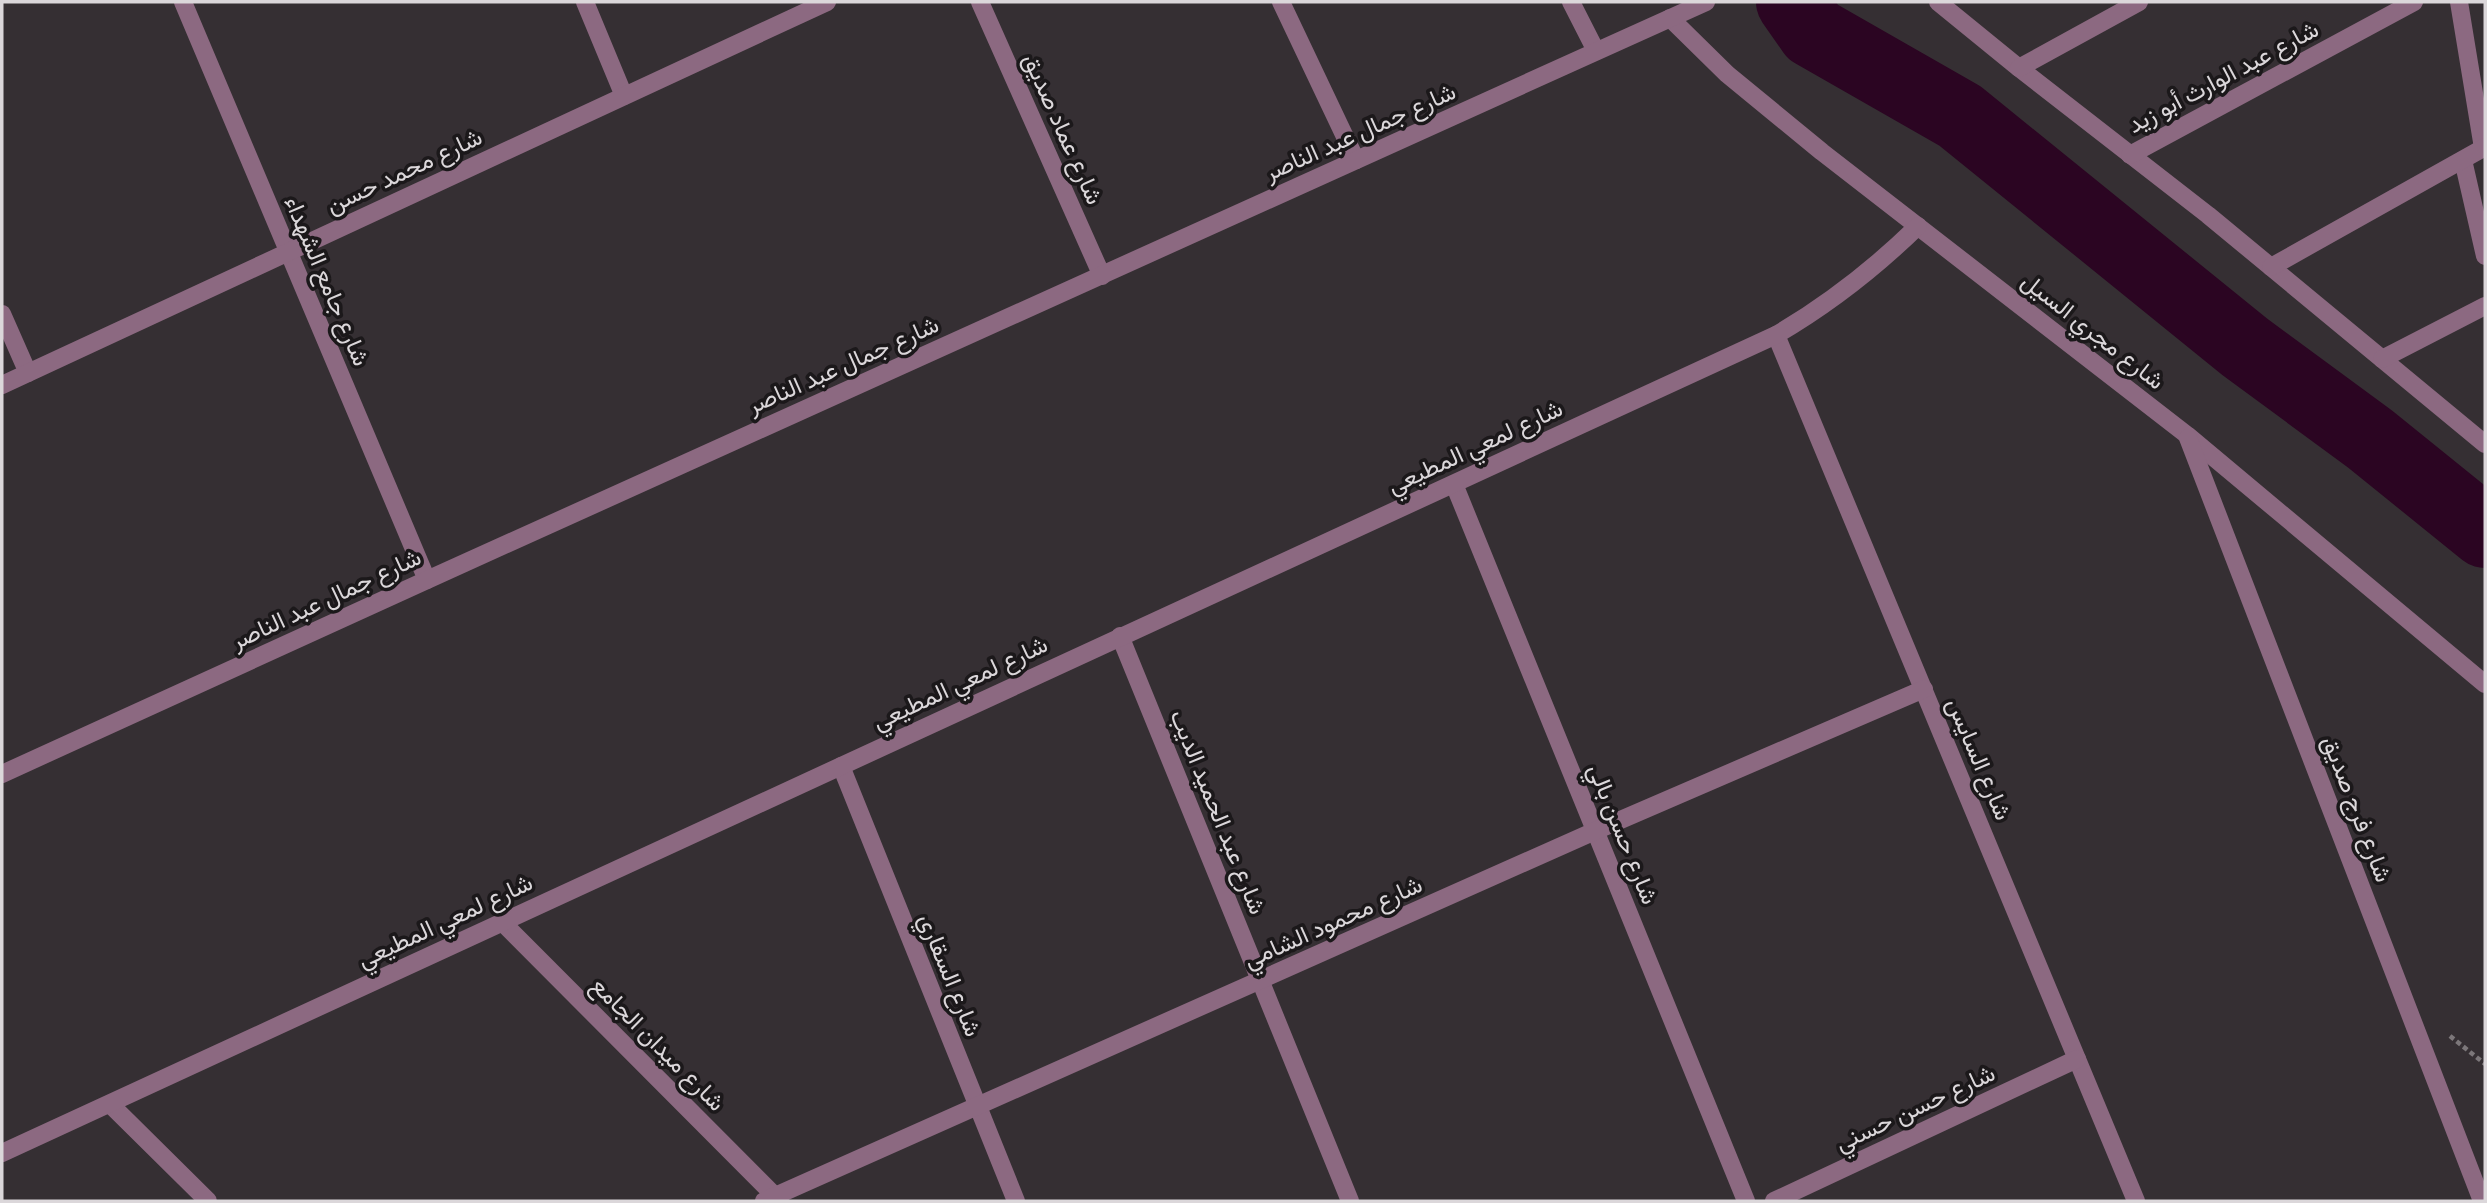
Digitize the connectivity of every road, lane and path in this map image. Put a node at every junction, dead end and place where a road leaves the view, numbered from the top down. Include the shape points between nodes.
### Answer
1 (183, 2) edge
2 (585, 2) edge
3 (827, 2) edge
4 (980, 2) edge
5 (1282, 2) edge
6 (1572, 2) edge
7 (1938, 2) edge
8 (2139, 2) edge
9 (2414, 2) edge
10 (2459, 2) edge
11 (1704, 3) edge
12 (1670, 18) junction
13 (1596, 51) junction
14 (2019, 68) junction
15 (624, 96) junction
16 (2484, 148) edge
17 (2130, 155) junction
18 (1356, 160) junction
19 (2463, 160) junction
20 (1918, 226) junction
21 (288, 252) junction
22 (2485, 256) edge
23 (2271, 267) junction
24 (1102, 275) junction
25 (2485, 306) edge
26 (2, 314) edge
27 (1776, 335) junction
28 (2382, 359) junction
29 (28, 373) junction
30 (2, 385) edge
31 (2187, 435) junction
32 (2485, 444) edge
33 (1454, 484) junction
34 (427, 580) junction
35 (1120, 636) junction
36 (2485, 684) edge
37 (1924, 690) junction
38 (841, 766) junction
39 (2, 774) edge
40 (1595, 831) junction
41 (502, 922) junction
42 (1261, 981) junction
43 (2077, 1059) junction
44 (110, 1104) junction
45 (976, 1106) junction
46 (2, 1153) edge
47 (773, 1200) edge
48 (208, 1201) edge
49 (1016, 1201) edge
50 (1350, 1201) edge
51 (1746, 1201) edge
52 (1774, 1201) edge
53 (2136, 1201) edge
54 (2482, 1201) edge

1 - 21 street, شارع جامع الشهداء
2 - 15 street
3 - 15 street, شارع محمد حسن
4 - 24 street, شارع عماد صديق
5 - 18 street
6 - 13 street
7 - 14 street
8 - 14 street
9 - 17 street, شارع عبد الوارث أبو زيد
10 - 16 street
11 - 12 street, شارع جمال عبد الناصر
12 - 13 street, شارع جمال عبد الناصر
12 - 20 street, شارع مجري السيل via 1727,74
13 - 18 street, شارع جمال عبد الناصر
14 - 17 street
15 - 21 street, شارع محمد حسن
16 - 19 street
17 - 23 street
18 - 24 street, شارع جمال عبد الناصر
19 - 22 street
19 - 23 street
20 - 27 street, شارع لمعي المطيعي via 1851,287
20 - 31 street, شارع مجري السيل
21 - 29 street, شارع محمد حسن
21 - 34 street, شارع جامع الشهداء
23 - 28 street
24 - 34 street, شارع جمال عبد الناصر
25 - 28 street
26 - 29 street
27 - 33 street, شارع لمعي المطيعي
27 - 37 street, شارع السايس
28 - 32 street
29 - 30 street, شارع محمد حسن
31 - 36 street, شارع مجري السيل
31 - 54 street, شارع فرج صديق
33 - 35 street, شارع لمعي المطيعي
33 - 40 street, شارع حسن بالي
34 - 39 street, شارع جمال عبد الناصر
35 - 38 street, شارع لمعي المطيعي
35 - 42 street, شارع عبد الحميد الديب
37 - 40 street, شارع محمود الشامي
37 - 43 street, شارع السايس
38 - 41 street, شارع لمعي المطيعي
38 - 45 street, شارع السقاري
40 - 42 street, شارع محمود الشامي
40 - 51 street, شارع حسن بالي
41 - 44 street, شارع لمعي المطيعي
41 - 47 street, شارع ميدان الجامع
42 - 45 street, شارع محمود الشامي
42 - 50 street, شارع عبد الحميد الديب
43 - 52 street, شارع حسن حسني
43 - 53 street, شارع السايس
44 - 46 street, شارع لمعي المطيعي
44 - 48 street
45 - 47 street, شارع محمود الشامي
45 - 49 street, شارع السقاري

